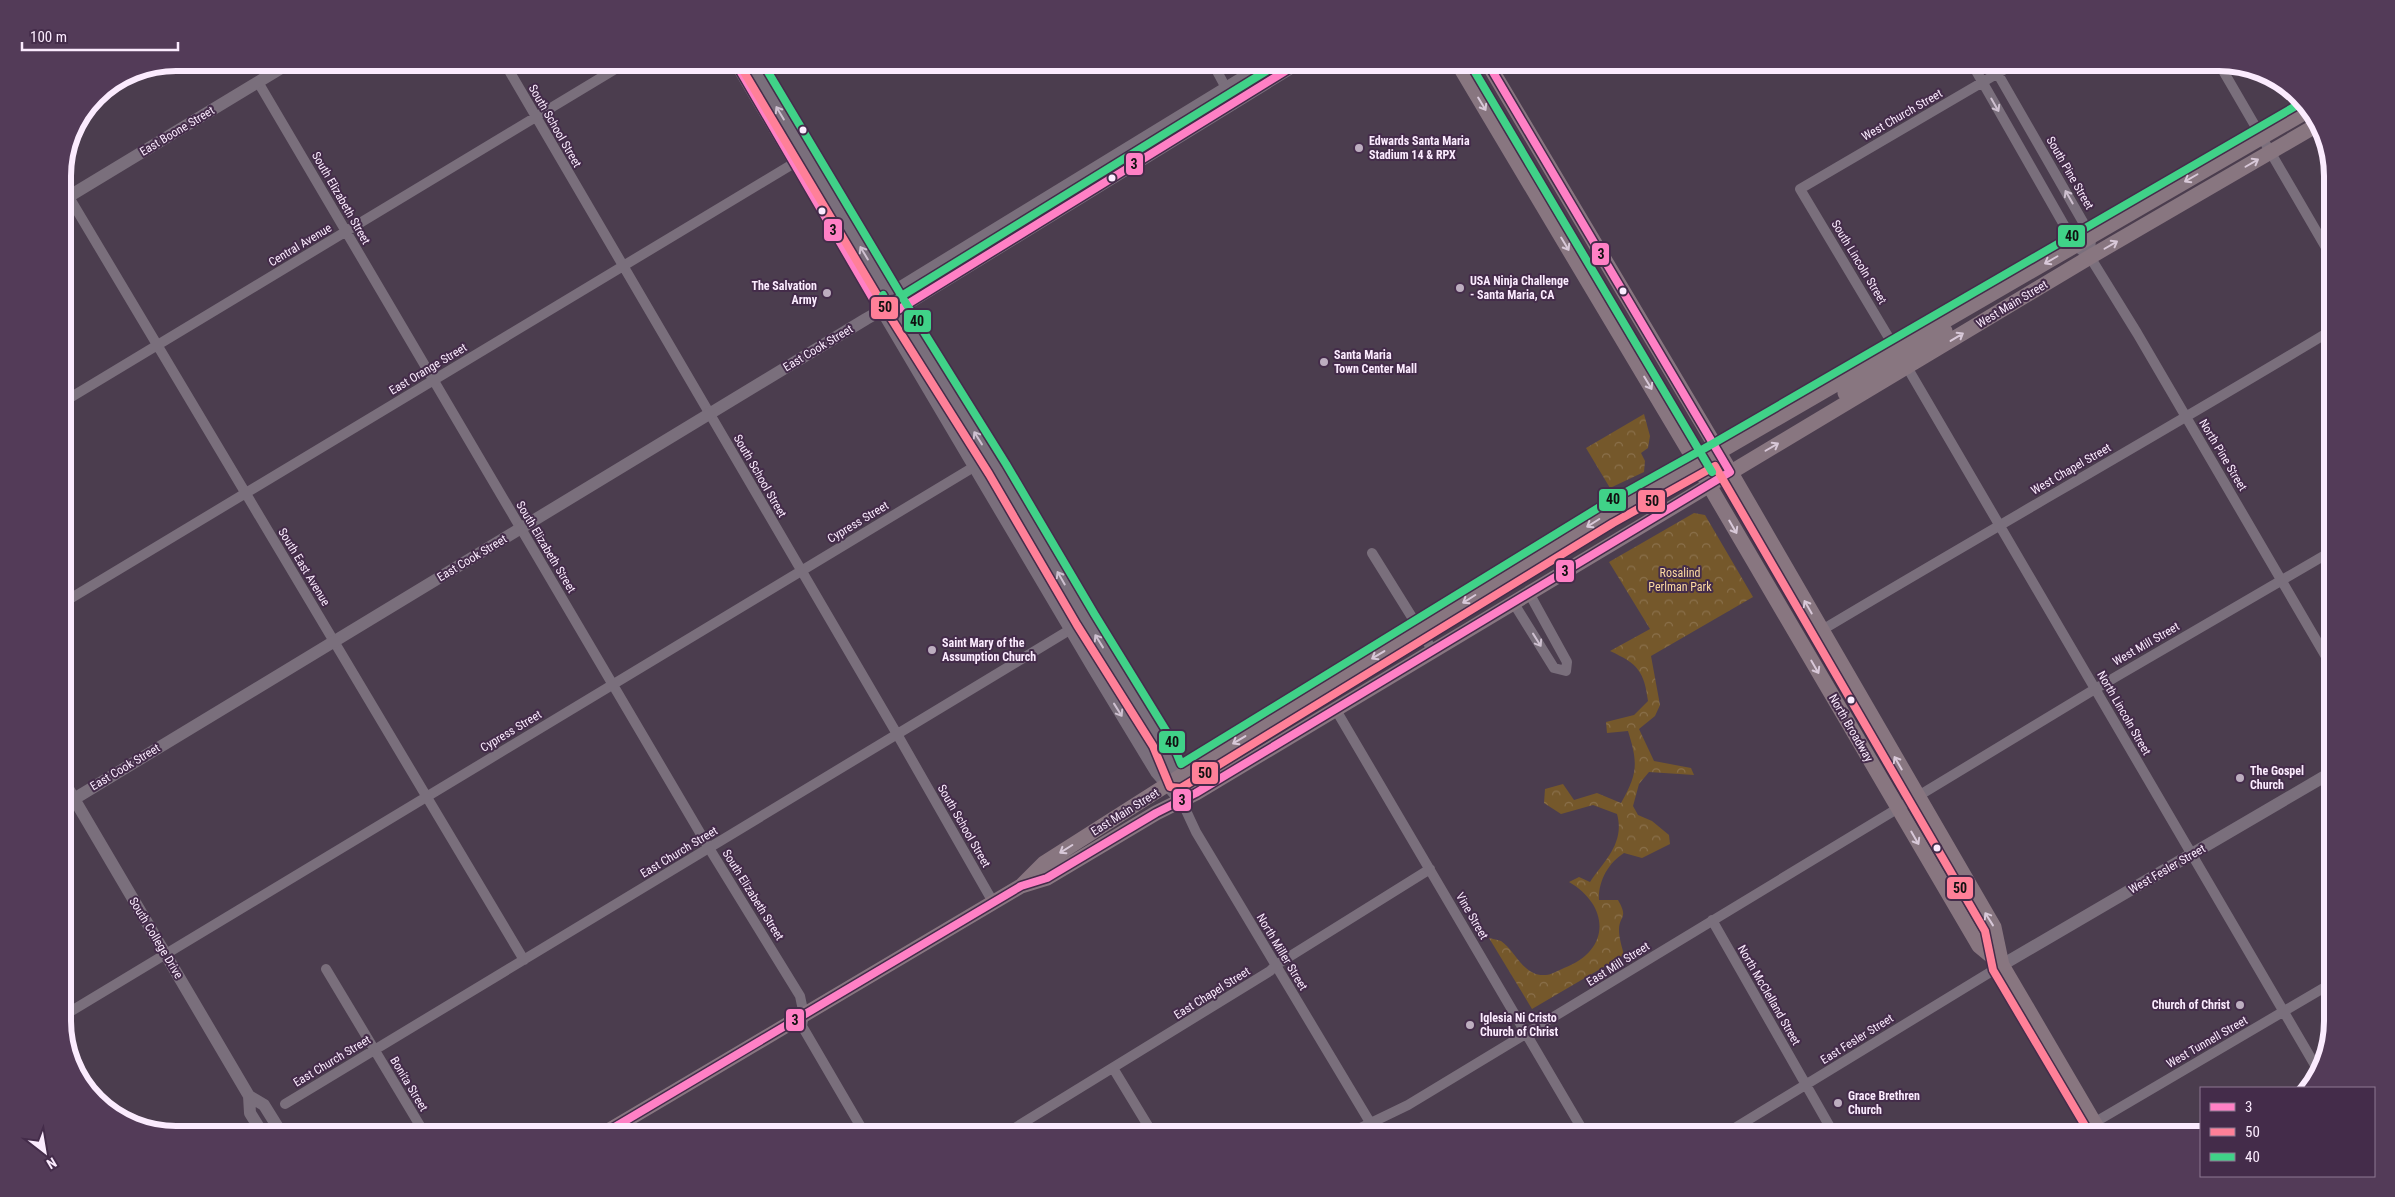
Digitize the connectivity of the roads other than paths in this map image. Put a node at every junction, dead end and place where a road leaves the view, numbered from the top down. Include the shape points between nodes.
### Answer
1 (276, 71) edge
2 (509, 71) edge
3 (613, 71) edge
4 (740, 71) edge
5 (755, 71) edge
6 (1217, 71) edge
7 (1253, 71) edge
8 (1287, 71) edge
9 (1461, 71) edge
10 (1492, 71) edge
11 (1976, 71) edge
12 (1996, 71) edge
13 (2003, 71) edge
14 (2224, 71) edge
15 (1998, 74) junction
16 (258, 82) junction
17 (1982, 82) junction
18 (1226, 88) junction
19 (1233, 105) junction
20 (2303, 114) edge
21 (536, 118) junction
22 (2312, 128) edge
23 (2262, 137) junction
24 (2271, 153) junction
25 (806, 156) junction
26 (794, 164) junction
27 (1800, 189) joint
28 (71, 191) edge
29 (1052, 195) junction
30 (71, 204) edge
31 (1061, 210) junction
32 (346, 232) junction
33 (2092, 236) junction
34 (2324, 244) edge
35 (2076, 246) junction
36 (2090, 257) junction
37 (623, 266) junction
38 (889, 294) junction
39 (1987, 297) junction
40 (898, 310) junction
41 (880, 311) junction
42 (2324, 335) edge
43 (157, 346) junction
44 (1895, 348) junction
45 (1906, 367) junction
46 (434, 380) junction
47 (71, 397) edge
48 (710, 414) junction
49 (2186, 418) junction
50 (1811, 424) junction
51 (1719, 452) junction
52 (1696, 464) junction
53 (972, 468) junction
54 (1730, 472) junction
55 (1708, 485) junction
56 (246, 493) junction
57 (1999, 524) junction
58 (521, 528) junction
59 (1372, 553) dead end
60 (2324, 557) edge
61 (802, 571) junction
62 (2282, 581) junction
63 (1529, 592) junction
64 (71, 598) edge
65 (1513, 602) junction
66 (1086, 620) junction
67 (1070, 630) junction
68 (1420, 630) junction
69 (1822, 630) junction
70 (334, 641) junction
71 (1433, 651) junction
72 (2324, 653) edge
73 (613, 684) junction
74 (2094, 689) junction
75 (1336, 710) junction
76 (897, 734) junction
77 (2324, 777) edge
78 (1172, 782) junction
79 (1917, 795) junction
80 (426, 796) junction
81 (71, 800) edge
82 (1182, 802) junction
83 (71, 807) edge
84 (1897, 807) junction
85 (709, 848) junction
86 (2192, 854) junction
87 (1430, 869) junction
88 (1021, 886) junction
89 (993, 902) junction
90 (1712, 920) junction
91 (166, 954) junction
92 (524, 960) junction
93 (1276, 965) junction
94 (2002, 965) junction
95 (326, 969) dead end
96 (2324, 988) edge
97 (71, 1011) edge
98 (2284, 1012) junction
99 (803, 1020) junction
100 (1527, 1034) junction
101 (375, 1050) junction
102 (2314, 1064) edge
103 (1113, 1068) junction
104 (1806, 1085) junction
105 (249, 1096) junction
106 (285, 1104) dead end
107 (1370, 1123) junction
108 (258, 1126) edge
109 (277, 1126) edge
110 (420, 1126) edge
111 (617, 1126) edge
112 (861, 1126) edge
113 (1018, 1126) edge
114 (1148, 1126) edge
115 (1364, 1126) edge
116 (1372, 1126) edge
117 (1580, 1126) edge
118 (1738, 1126) edge
119 (1829, 1126) edge
120 (2096, 1126) edge
121 (2103, 1126) edge

1 - 16 street, East Boone Street
2 - 21 street, South School Street
3 - 21 street, Central Avenue
4 - 26 street
25 -> 5 street
6 - 18 street
7 - 18 street
8 - 19 street, East Cook Street
9 -> 52 main road, North Broadway
10 - 51 main road, North Broadway
11 - 17 street
12 - 15 street, South Pine Street
13 - 15 street, West Church Street
14 - 23 street
15 - 17 street, West Church Street
33 -> 15 street, South Pine Street
16 - 28 street, East Boone Street
16 - 32 street, South Elizabeth Street
17 - 27 street, West Church Street
17 -> 35 street
18 - 19 street
18 - 29 street
19 - 31 street, East Cook Street
20 - 23 main road, West Main Street
21 - 32 street, Central Avenue
21 - 37 street, South School Street
22 - 24 main road, West Main Street
23 - 24 street
23 -> 33 main road, West Main Street
24 - 34 street
36 -> 24 main road, West Main Street
25 - 26 street, East Orange Street
38 -> 25 street
26 - 37 street, East Orange Street
26 - 41 street
27 - 44 street, South Lincoln Street
29 - 31 street
29 - 38 street
30 - 43 street, South East Avenue
31 - 40 street, East Cook Street
32 - 43 street, Central Avenue
32 - 46 street, South Elizabeth Street
33 - 35 main road, West Main Street
33 - 36 street
35 - 36 street
35 -> 39 main road, West Main Street
45 -> 36 main road, West Main Street
36 - 49 street, North Pine Street
37 - 46 street, East Orange Street
37 - 48 street, South School Street
38 - 40 street
38 - 41 street
39 - 44 main road, West Main Street
39 - 45 main road via 1964,317 1911,352 1904,361
40 - 41 street, East Cook Street
66 -> 40 street via 998,469
41 - 48 street, East Cook Street
41 - 53 street
42 - 49 street, West Chapel Street
43 - 47 street, Central Avenue
43 - 56 street, South East Avenue
44 - 50 main road via 1896,356 1892,362 1834,402
44 - 51 main road, West Main Street
45 - 50 main road, West Main Street
45 - 57 street, North Lincoln Street
46 - 56 street, East Orange Street
46 - 58 street, South Elizabeth Street
48 - 58 street, East Cook Street
48 - 61 street, South School Street
49 - 57 street, West Chapel Street
49 - 62 street, North Pine Street
54 -> 50 main road, West Main Street
51 - 52 main road, West Main Street
51 - 54 main road, North Broadway
52 - 55 main road, North Broadway
52 -> 68 main road, East Main Street via 1608,514
53 - 61 street, Cypress Street
53 - 67 street
54 - 55 main road, West Main Street
69 -> 54 main road, North Broadway
55 - 63 main road, East Main Street
55 -> 84 main road, North Broadway
56 - 64 street, East Orange Street
56 - 70 street, South East Avenue
57 - 69 street, West Chapel Street
57 - 74 street, North Lincoln Street
58 - 70 street, East Cook Street
58 - 73 street, South Elizabeth Street
59 - 68 street
60 - 62 street, West Mill Street
61 - 73 street, Cypress Street
61 - 76 street, South School Street
62 - 72 street, North Pine Street
62 - 74 street, West Mill Street
63 - 65 main road, East Main Street
65 -> 63 street via 1554,668 1566,671 1567,662
65 - 71 main road, East Main Street
66 - 67 street, East Church Street
78 -> 66 street via 1162,742
67 - 76 street, East Church Street
67 -> 78 street
68 - 71 street
68 -> 78 main road, East Main Street
79 -> 69 main road, North Broadway
70 - 80 street, South East Avenue
70 - 81 street, East Cook Street
71 - 75 main road, East Main Street
73 - 80 street, Cypress Street
73 - 85 street, South Elizabeth Street
74 - 79 street, West Mill Street
74 - 86 street, North Lincoln Street
75 - 82 main road, East Main Street
75 - 87 street, Vine Street
76 - 85 street, East Church Street
76 - 89 street, South School Street
77 - 86 street, West Fesler Street
78 - 82 street
78 -> 88 main road, East Main Street via 1044,863
79 - 84 street, West Mill Street
94 -> 79 main road, North Broadway via 1994,927
80 - 91 street, Cypress Street
80 - 92 street, South East Avenue
82 - 88 main road, East Main Street via 1156,813 1046,878
82 - 93 street, North Miller Street via 1226,885
83 - 91 street, South College Drive
84 - 90 street, East Mill Street
84 -> 94 main road, North Broadway via 1979,946
85 - 92 street, East Church Street
85 - 99 street, South Elizabeth Street via 800,996
86 - 94 street, West Fesler Street
86 - 98 street, North Lincoln Street
87 - 93 street, East Chapel Street
87 - 100 street, Vine Street
88 - 89 main road, East Main Street
89 - 99 main road, East Main Street
90 - 100 street, East Mill Street
90 - 104 street, North McClelland Street
91 - 97 street, Cypress Street
91 - 105 street, South College Drive
92 - 101 street, East Church Street
93 - 103 street, East Chapel Street
93 - 107 street, North Miller Street
94 - 104 street, East Fesler Street
94 - 120 main road, North Broadway
95 - 101 street, Bonita Street
96 - 98 street, West Tunnell Street
98 - 102 street, North Lincoln Street
98 - 121 street, West Tunnell Street
99 - 111 main road, East Main Street
99 - 112 street, South Elizabeth Street
100 - 107 street, East Mill Street via 1408,1105
100 - 117 street, Vine Street
101 - 106 street, East Church Street
101 - 110 street, Bonita Street
103 - 113 street, East Chapel Street
103 - 114 street
104 - 118 street, East Fesler Street
104 - 119 street, North McClelland Street
105 - 108 street, South College Drive via 250,1113
105 - 109 street, South College Drive via 264,1105
107 - 115 street, East Mill Street
107 - 116 street, North Miller Street

